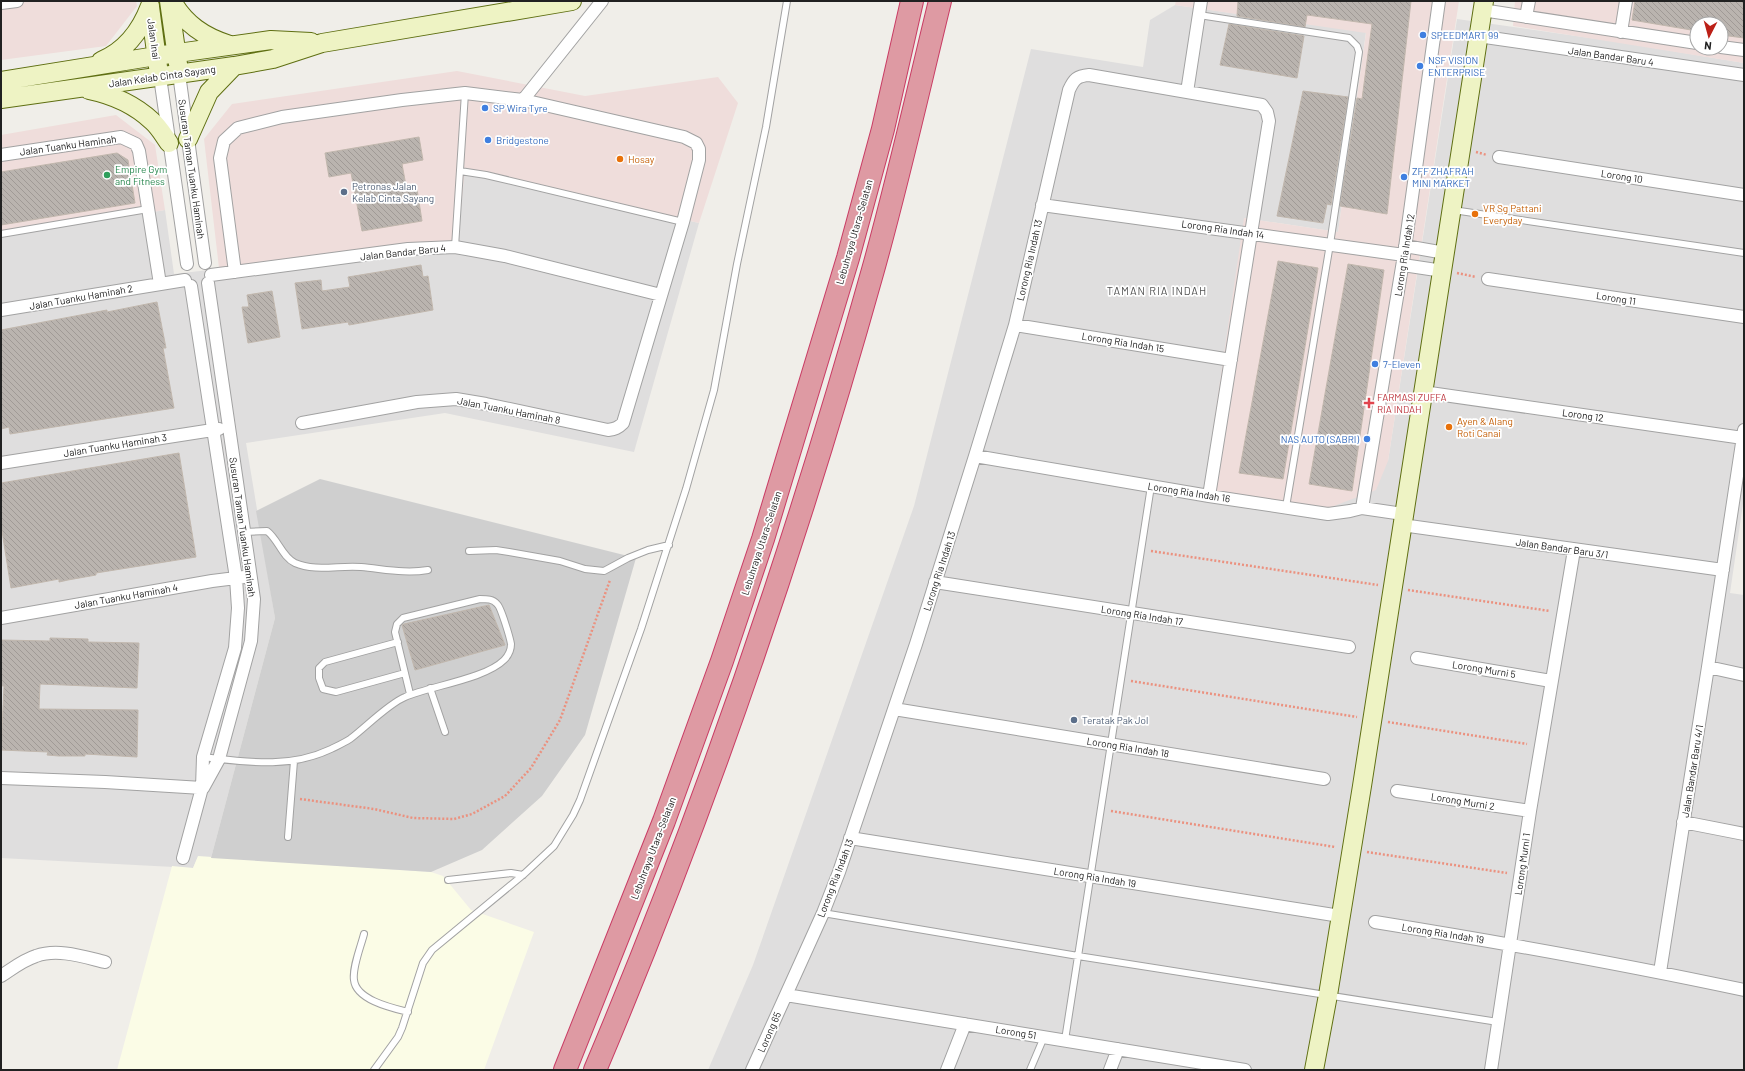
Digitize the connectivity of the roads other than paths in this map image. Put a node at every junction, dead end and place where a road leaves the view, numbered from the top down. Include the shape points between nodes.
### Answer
1 (17, 1) edge
2 (169, 1) edge
3 (172, 1) edge
4 (572, 1) edge
5 (602, 1) edge
6 (787, 1) edge
7 (912, 1) edge
8 (940, 1) edge
9 (1201, 1) edge
10 (1439, 1) edge
11 (1529, 1) edge
12 (1626, 1) edge
13 (1, 3) edge
14 (149, 4) edge
15 (1483, 6) edge
16 (1199, 15) junction
17 (1526, 17) junction
18 (1621, 32) junction
19 (1478, 36) junction
20 (1689, 42) edge
21 (322, 43) junction
22 (231, 45) junction
23 (1729, 48) edge
24 (1744, 50) edge
25 (176, 53) junction
26 (156, 56) junction
27 (234, 66) junction
28 (76, 68) junction
29 (179, 74) junction
30 (1744, 75) edge
31 (160, 77) junction
32 (1, 81) edge
33 (78, 88) junction
34 (1187, 92) junction
35 (465, 93) junction
36 (1, 99) edge
37 (523, 100) junction
38 (188, 139) junction
39 (169, 144) junction
40 (1, 155) edge
41 (1499, 157) road end
42 (460, 171) junction
43 (1744, 196) edge
44 (1042, 205) junction
45 (148, 209) junction
46 (1451, 210) junction
47 (683, 222) junction
48 (1251, 233) junction
49 (1, 234) edge
50 (1330, 244) junction
51 (455, 246) junction
52 (1445, 252) junction
53 (1744, 253) edge
54 (1404, 255) junction
55 (205, 263) junction
56 (187, 264) junction
57 (1443, 271) junction
58 (235, 272) junction
59 (209, 279) junction
60 (1488, 279) road end
61 (188, 283) junction
62 (160, 284) junction
63 (661, 295) junction
64 (1, 310) edge
65 (1744, 317) edge
66 (1015, 324) junction
67 (1231, 360) junction
68 (1423, 392) junction
69 (302, 423) dead end
70 (228, 428) junction
71 (213, 430) junction
72 (1743, 434) edge
73 (975, 456) junction
74 (1, 463) edge
75 (1151, 486) junction
76 (1209, 496) junction
77 (1286, 507) junction
78 (1362, 508) junction
79 (1402, 520) junction
80 (244, 532) junction
81 (669, 545) junction
82 (1574, 550) junction
83 (469, 551) dead end
84 (428, 570) dead end
85 (1723, 570) junction
86 (252, 577) junction
87 (236, 578) junction
88 (935, 582) junction
89 (1131, 613) junction
90 (1, 618) edge
91 (398, 642) junction
92 (1349, 647) dead end
93 (1417, 658) dead end
94 (1708, 667) junction
95 (405, 673) junction
96 (1744, 674) edge
97 (1552, 680) junction
98 (430, 688) junction
99 (410, 694) junction
100 (894, 709) junction
101 (445, 732) dead end
102 (1110, 745) junction
103 (203, 757) junction
104 (219, 759) junction
105 (294, 761) junction
106 (1, 778) edge
107 (1324, 780) dead end
108 (202, 788) junction
109 (1396, 791) dead end
110 (1530, 811) junction
111 (1684, 822) junction
112 (1744, 834) edge
113 (288, 836) dead end
114 (850, 838) junction
115 (183, 858) dead end
116 (523, 875) junction
117 (1090, 877) junction
118 (448, 880) dead end
119 (823, 913) junction
120 (1340, 916) junction
121 (1375, 922) dead end
122 (364, 934) dead end
123 (1511, 944) junction
124 (1078, 956) junction
125 (105, 962) dead end
126 (1660, 972) junction
127 (1, 976) edge
128 (1744, 990) edge
129 (786, 995) junction
130 (1328, 995) junction
131 (408, 1012) junction
132 (1498, 1022) junction
133 (965, 1024) junction
134 (1044, 1037) junction
135 (1064, 1040) junction
136 (1118, 1049) junction
137 (1200, 1066) edge
138 (374, 1070) edge
139 (565, 1070) edge
140 (595, 1070) edge
141 (752, 1070) edge
142 (947, 1070) edge
143 (1030, 1070) edge
144 (1110, 1070) edge
145 (1245, 1070) edge
146 (1314, 1070) edge
147 (1491, 1070) edge

1 - 13 street
2 - 25 main road, Jalan Inai
3 - 22 main road via 191,26 210,38
4 - 21 main road, Jalan Kelab Cinta Sayang
5 - 37 street
6 - 81 lane via 766,126 714,390
7 - 139 highway, Lebuhraya Utara–Selatan via 883,129 848,258 763,539 666,814
8 - 140 highway via 874,267 790,546 748,671 683,848
9 - 16 street
10 - 54 street, Lorong Ria Indah 12
11 - 17 street
12 - 18 street
14 - 26 main road, Jalan Inai
14 - 28 main road via 145,20 137,32 117,52 90,65
15 - 17 street
15 - 19 main road
16 - 34 street
16 - 50 lane via 1349,38 1357,46 1359,58
17 - 18 street
18 - 20 street
19 - 30 street, Jalan Bandar Baru 4
19 - 46 main road
21 - 22 main road, Jalan Kelab Cinta Sayang via 271,40
21 - 27 main road, Jalan Kelab Cinta Sayang via 273,58
22 - 25 main road, Jalan Kelab Cinta Sayang
23 - 24 street
25 - 26 main road, Jalan Kelab Cinta Sayang
25 - 29 main road, Jalan Inai
26 - 28 main road, Jalan Kelab Cinta Sayang
26 - 31 main road, Jalan Inai
27 - 29 main road, Jalan Kelab Cinta Sayang
27 - 38 main road via 209,92
28 - 32 main road, Jalan Kelab Cinta Sayang
29 - 31 main road, Jalan Kelab Cinta Sayang
29 - 38 street, Susuran Taman Tuanku Haminah
31 - 33 main road, Jalan Kelab Cinta Sayang
31 - 39 street, Susuran Taman Tuanku Haminah
33 - 36 main road, Jalan Kelab Cinta Sayang
33 - 39 main road via 106,93 131,105 153,122
34 - 44 street, Lorong Ria Indah 13 via 1089,75 1076,78 1069,90
34 - 48 street, Lorong Ria Indah 13 via 1262,105 1267,112 1268,121
35 - 37 street
35 - 42 lane
35 - 58 street via 282,117 238,128 232,132 224,141 220,158
37 - 47 street via 696,143 699,160
38 - 55 street, Susuran Taman Tuanku Haminah
39 - 56 street, Susuran Taman Tuanku Haminah
40 - 45 street, Jalan Tuanku Haminah via 111,138 128,139 136,144 139,151
41 - 43 street, Lorong 10
42 - 47 lane
42 - 51 lane
44 - 48 street, Lorong Ria Indah 14
44 - 66 street, Lorong Ria Indah 13
45 - 49 lane
45 - 62 street, Jalan Tuanku Haminah
46 - 52 main road
46 - 53 lane
47 - 63 street
48 - 50 street, Lorong Ria Indah 14
48 - 67 street, Lorong Ria Indah 13
50 - 54 street, Lorong Ria Indah 14
50 - 77 lane
51 - 58 street, Jalan Bandar Baru 4 via 408,249
51 - 63 street, Jalan Bandar Baru 4 via 506,256
52 - 54 street, Lorong Ria Indah 14
52 - 57 main road
54 - 57 street, Lorong Ria Indah 14
54 - 78 street, Lorong Ria Indah 12
55 - 56 street via 196,261
55 - 59 street via 210,268
56 - 61 street via 184,271
57 - 68 main road
58 - 59 street, Jalan Bandar Baru 4
59 - 61 street via 200,287
59 - 70 street, Susuran Taman Tuanku Haminah
60 - 65 street, Lorong 11
61 - 62 street, Jalan Tuanku Haminah 2
61 - 71 street, Susuran Taman Tuanku Haminah
62 - 64 street, Jalan Tuanku Haminah 2
63 - 69 street, Jalan Tuanku Haminah 8 via 623,423 615,429 608,430 456,399 417,402
66 - 67 street, Lorong Ria Indah 15
66 - 73 street, Lorong Ria Indah 13
67 - 76 street, Lorong Ria Indah 13
68 - 72 street, Lorong 12
68 - 79 main road
70 - 71 street, Jalan Tuanku Haminah 3
70 - 80 street, Susuran Taman Tuanku Haminah
71 - 74 street, Jalan Tuanku Haminah 3
71 - 87 street, Susuran Taman Tuanku Haminah
72 - 85 street, Jalan Bandar Baru 4/1
73 - 75 street, Lorong Ria Indah 16
73 - 88 street, Lorong Ria Indah 13
75 - 76 street, Lorong Ria Indah 16
75 - 89 lane
76 - 77 street, Lorong Ria Indah 16
77 - 78 street, Lorong Ria Indah 16 via 1328,514
78 - 79 street, Lorong Ria Indah 16
79 - 82 street, Jalan Bandar Baru 3/1
79 - 120 main road
80 - 84 lane via 266,532 293,562 305,566 361,567 414,572
80 - 86 street, Susuran Taman Tuanku Haminah
81 - 83 lane via 648,550 604,571 496,550
81 - 116 lane via 580,800 554,846
82 - 85 street, Jalan Bandar Baru 3/1
82 - 97 street, Lorong Murni 1
85 - 94 street, Jalan Bandar Baru 4/1
86 - 87 street, Jalan Tuanku Haminah 4
86 - 104 street, Susuran Taman Tuanku Haminah via 254,598 251,641
87 - 90 street, Jalan Tuanku Haminah 4
87 - 103 street, Susuran Taman Tuanku Haminah via 238,608 235,648
88 - 89 street, Lorong Ria Indah 17
88 - 100 street, Lorong Ria Indah 13
89 - 92 street, Lorong Ria Indah 17
89 - 102 lane
91 - 95 lane
91 - 95 lane via 325,662 319,668 319,678 323,689 336,692
91 - 98 lane via 395,632 397,624 403,618 480,599 491,599 498,604 511,644 510,652 504,660 495,667 466,678
93 - 97 street, Lorong Murni 5
94 - 96 street
94 - 111 street, Jalan Bandar Baru 4/1
95 - 99 lane
97 - 110 street, Lorong Murni 1
98 - 99 lane
98 - 101 lane
99 - 105 lane via 348,740 321,753
100 - 102 street, Lorong Ria Indah 18
100 - 114 street, Lorong Ria Indah 13
102 - 107 street, Lorong Ria Indah 18
102 - 117 lane
103 - 104 lane
103 - 108 street, Susuran Taman Tuanku Haminah
104 - 105 lane via 246,762
104 - 108 street, Susuran Taman Tuanku Haminah
105 - 113 lane
106 - 108 street
108 - 115 street, Susuran Taman Tuanku Haminah
109 - 110 street, Lorong Murni 2
110 - 123 street, Lorong Murni 1
111 - 112 street
111 - 126 street, Jalan Bandar Baru 4/1
114 - 117 street, Lorong Ria Indah 19
114 - 119 street, Lorong Ria Indah 13
116 - 118 lane via 511,873
116 - 131 lane via 432,950 423,963
117 - 120 street, Lorong Ria Indah 19
117 - 124 lane
119 - 124 lane
119 - 129 street, Lorong Ria Indah 13
120 - 130 main road
121 - 123 street, Lorong Ria Indah 19
122 - 131 lane via 354,971 354,981 359,992 376,1002
123 - 126 street
123 - 132 street, Lorong Murni 1
124 - 130 lane
124 - 135 lane
125 - 127 street via 65,953 50,953 36,956
126 - 128 street
129 - 133 street, Lorong 51
129 - 141 street, Lorong 65
130 - 132 lane
130 - 146 main road
131 - 138 lane via 398,1038
132 - 147 street, Lorong Murni 1
133 - 134 street, Lorong 51
133 - 142 street
134 - 135 street, Lorong 51
134 - 143 lane
135 - 136 street, Lorong 51
136 - 137 street, Lorong 51
136 - 144 street
137 - 145 street, Lorong 51

